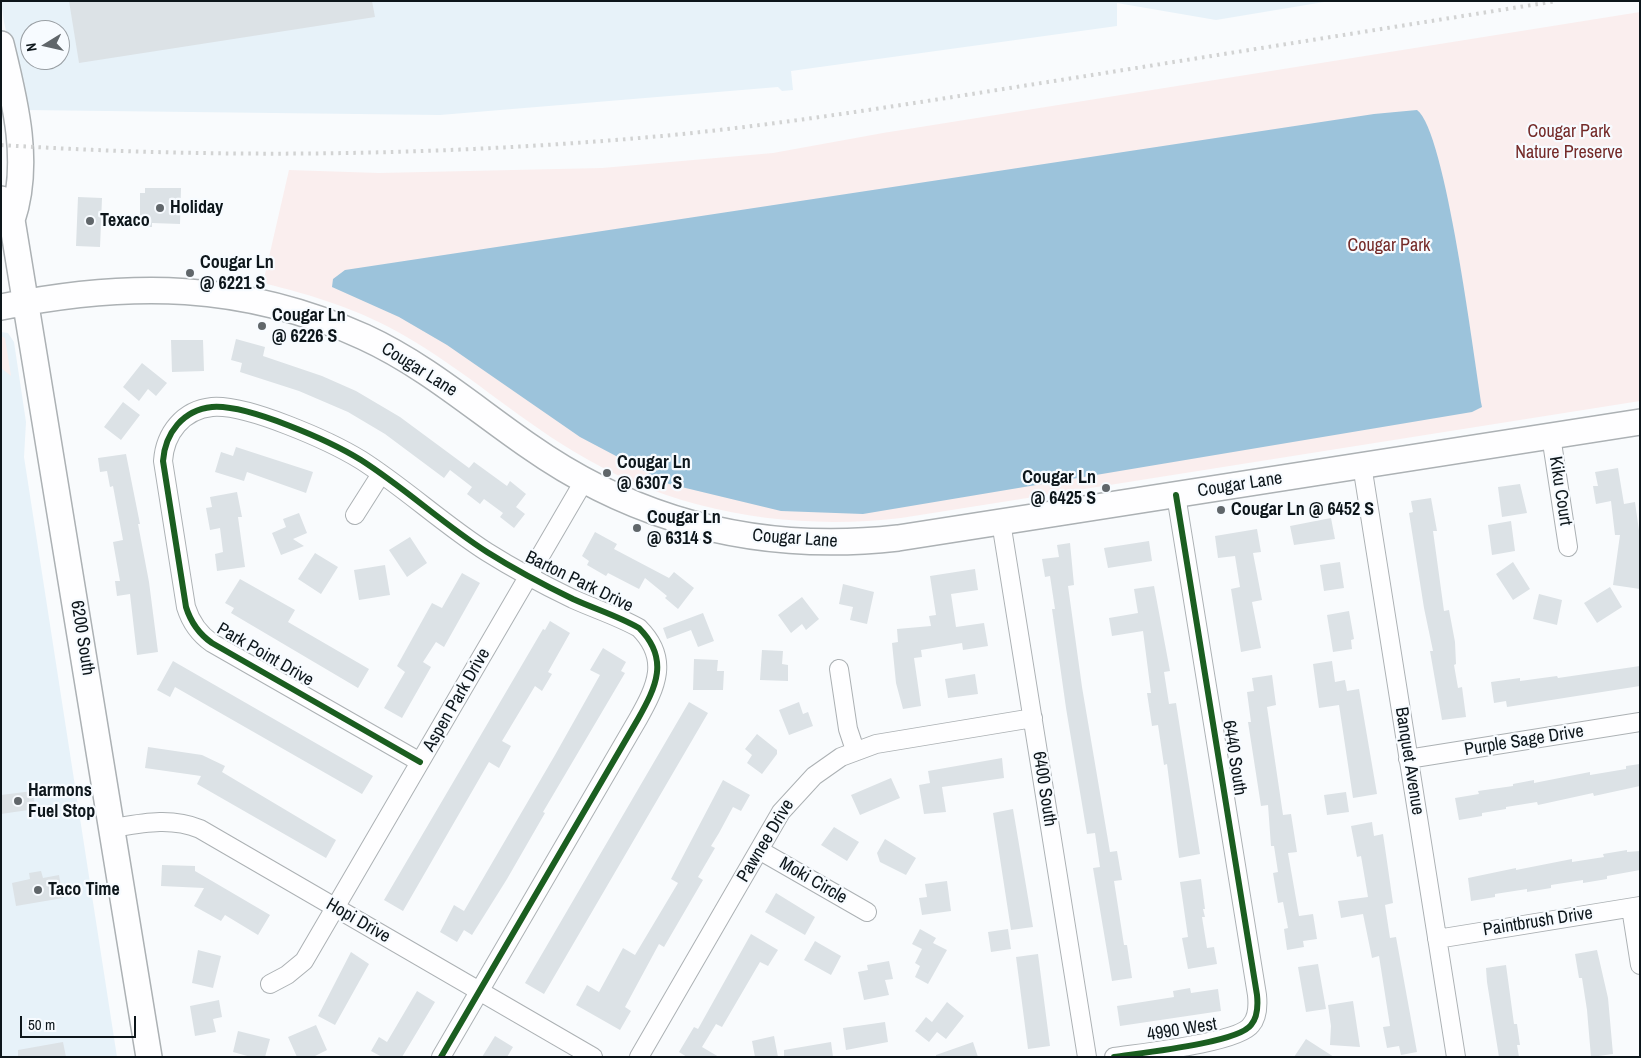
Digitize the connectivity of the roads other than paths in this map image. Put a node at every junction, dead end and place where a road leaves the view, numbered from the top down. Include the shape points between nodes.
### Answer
1 (1, 44) edge
2 (7, 210) edge
3 (13, 304) edge
4 (1640, 422) edge
5 (173, 430) joint
6 (1551, 436) junction
7 (1362, 465) junction
8 (381, 474) junction
9 (584, 481) junction
10 (1176, 495) junction
11 (355, 515) dead end
12 (1001, 522) junction
13 (1568, 547) dead end
14 (529, 576) junction
15 (839, 669) dead end
16 (1033, 718) junction
17 (1640, 722) edge
18 (855, 750) junction
19 (1408, 759) junction
20 (420, 762) junction
21 (113, 828) junction
22 (759, 850) junction
23 (335, 907) junction
24 (1635, 907) edge
25 (867, 912) dead end
26 (1437, 938) junction
27 (1640, 965) edge
28 (270, 984) dead end
29 (479, 991) junction
30 (1252, 1025) joint
31 (149, 1057) edge
32 (441, 1057) edge
33 (593, 1057) edge
34 (640, 1057) edge
35 (1087, 1057) edge
36 (1114, 1057) edge
37 (1456, 1057) edge

1 - 2 main road, 6200 South via 22,157 21,186
2 - 3 main road, 6200 South
3 - 9 main road, Cougar Lane via 106,291 152,289 239,298 292,310 351,332 412,363 534,450
3 - 21 main road, 6200 South
4 - 6 main road, Cougar Lane
5 - 8 street, Barton Park Drive via 194,412 221,407 300,430 341,449
5 - 20 street, Park Point Drive via 165,444 164,469 186,608 198,632
6 - 7 main road, Cougar Lane
6 - 13 street, Kiku Court
7 - 10 main road, Cougar Lane
7 - 19 street, Banquet Avenue
8 - 11 street
8 - 14 street, Barton Park Drive via 485,550
9 - 12 main road, Cougar Lane via 678,520 731,534 788,542 870,541
9 - 14 street, Aspen Park Drive
10 - 12 main road, Cougar Lane
10 - 30 street, 6440 South via 1257,995 1257,1011
12 - 16 street, 6400 South
14 - 20 street, Aspen Park Drive
14 - 29 street, Barton Park Drive via 639,628 651,645 658,669 656,682 638,720
15 - 18 street via 848,729
16 - 18 street, Pawnee Drive
16 - 35 street, 6400 South
17 - 19 street, Purple Sage Drive
18 - 22 street, Pawnee Drive via 802,786 781,812
19 - 26 street, Banquet Avenue
20 - 23 street, Aspen Park Drive
21 - 23 street, Hopi Drive via 164,821 190,825
21 - 31 main road, 6200 South
22 - 25 street, Moki Circle
22 - 34 street, Pawnee Drive
23 - 28 street, Aspen Park Drive via 304,961
23 - 29 street, Hopi Drive
24 - 26 street, Paintbrush Drive
24 - 27 street
26 - 37 street, Banquet Avenue
29 - 32 street, Barton Park Drive
29 - 33 street, Hopi Drive
30 - 36 street, 4990 West via 1227,1038

